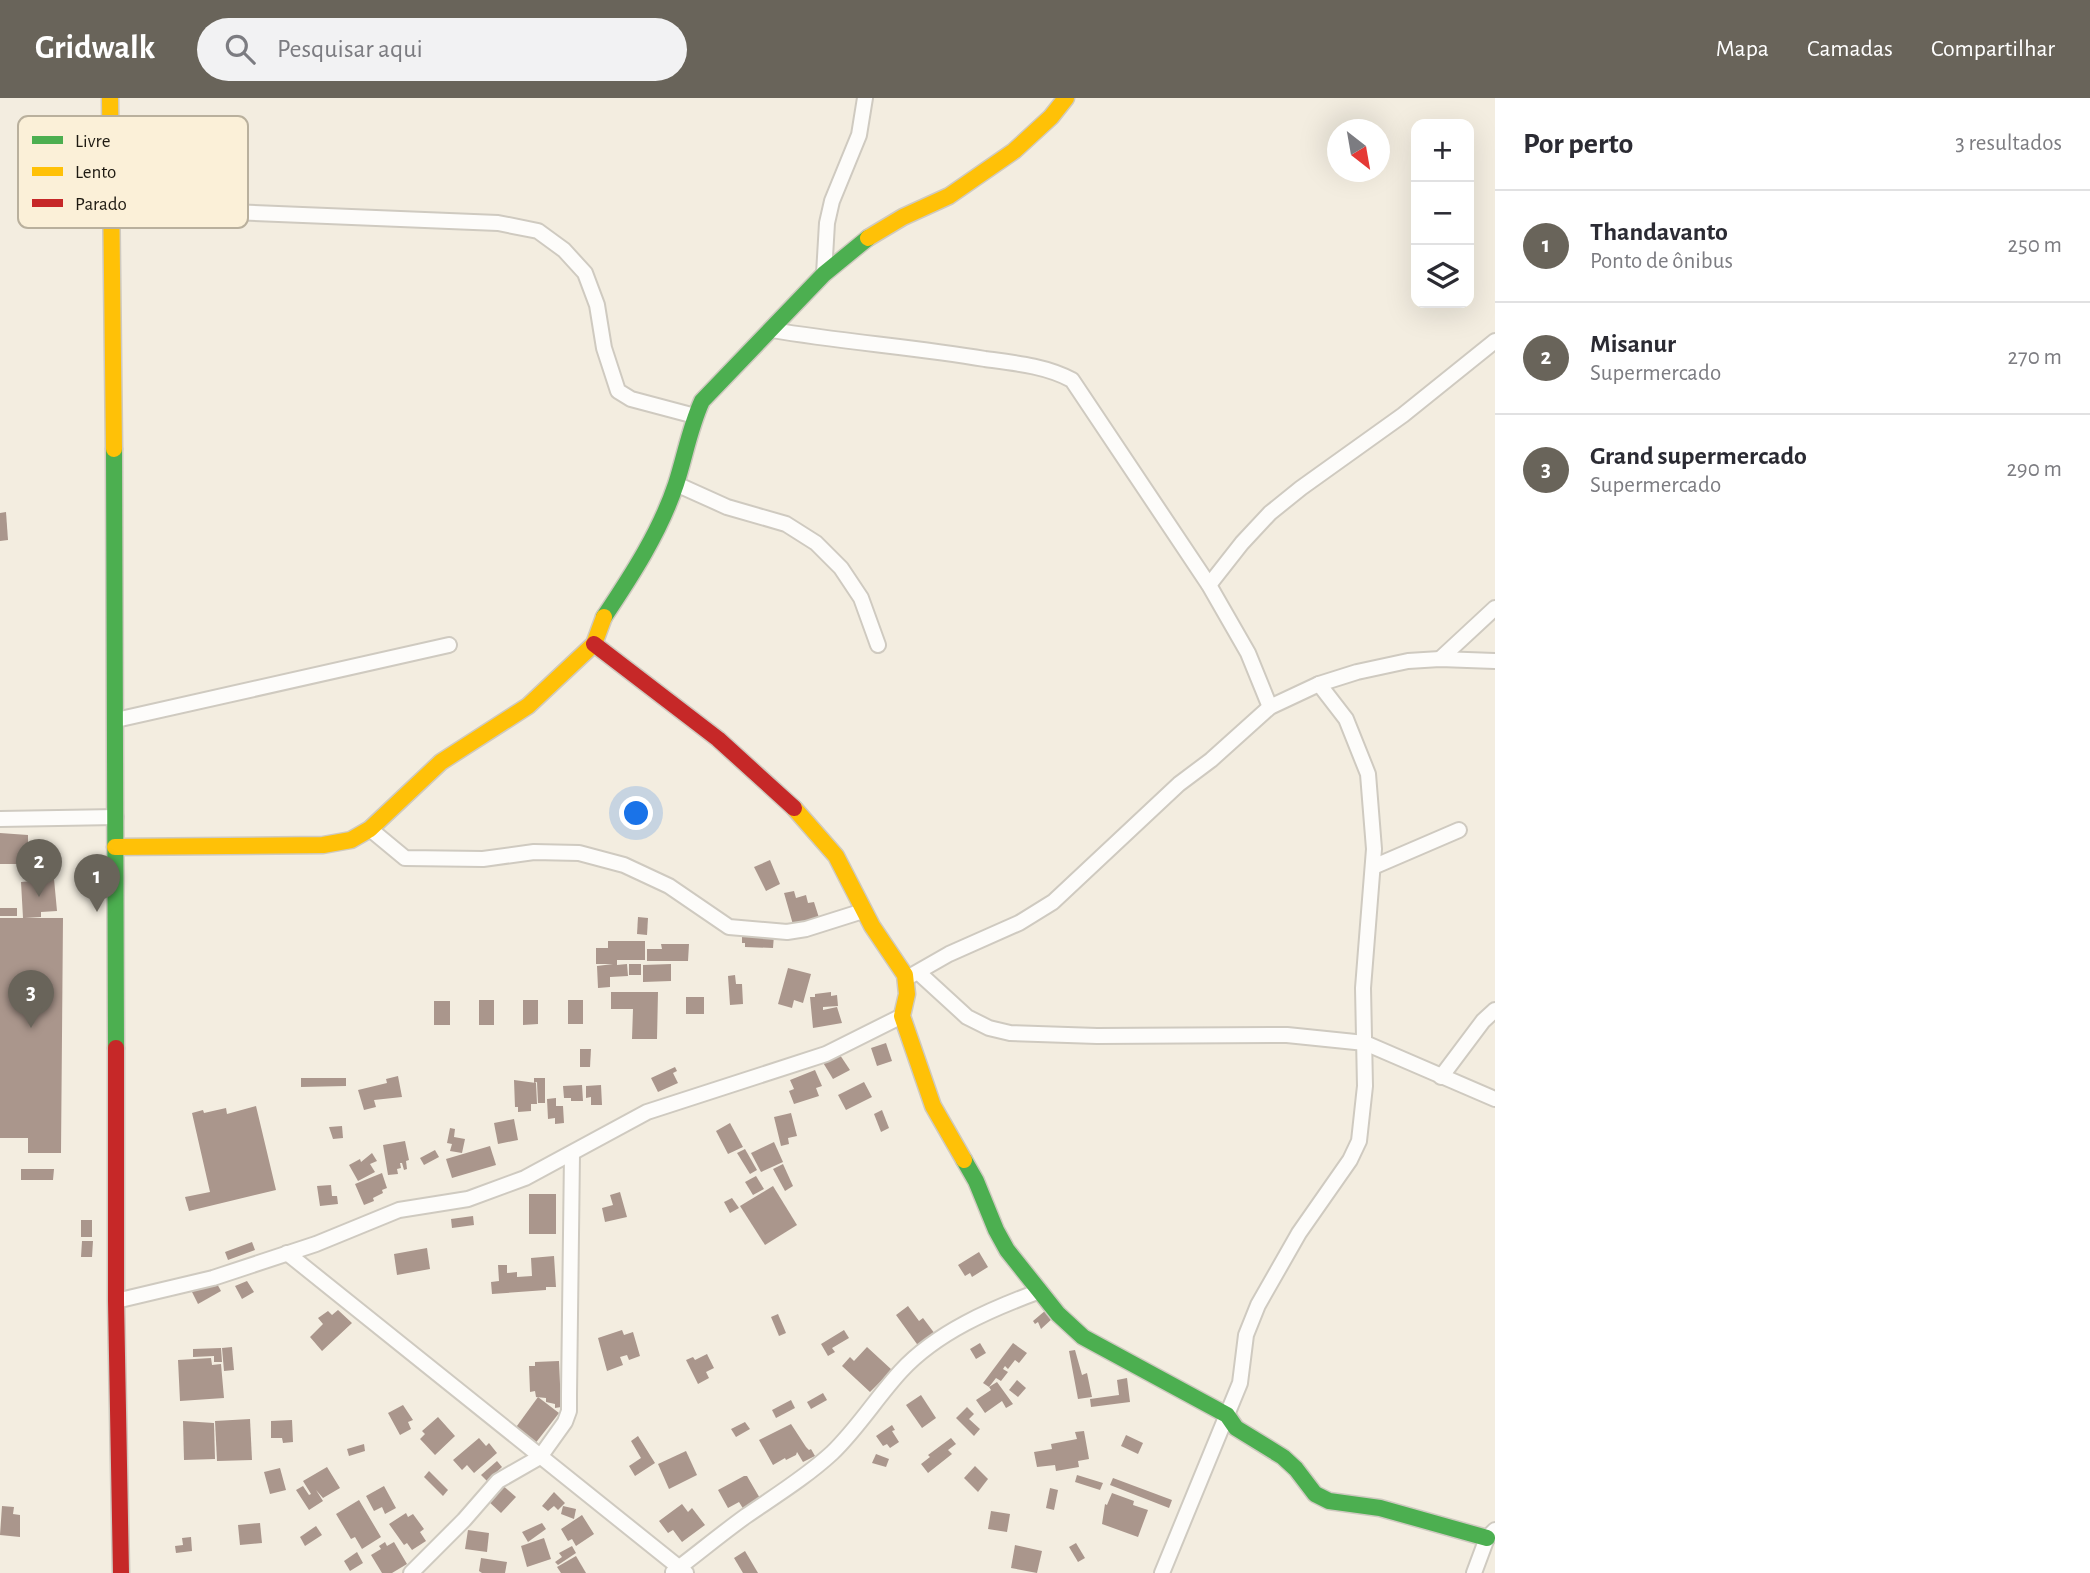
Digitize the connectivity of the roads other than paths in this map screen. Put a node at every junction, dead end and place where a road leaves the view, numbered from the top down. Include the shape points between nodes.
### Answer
1 (110, 98) edge
2 (865, 98) edge
3 (1066, 98) edge
4 (110, 116) edge
5 (248, 213) edge
6 (111, 228) edge
7 (824, 274) junction
8 (772, 330) junction
9 (1495, 341) edge
10 (695, 416) junction
11 (676, 484) junction
12 (1209, 585) junction
13 (1495, 608) edge
14 (594, 644) junction
15 (449, 645) dead end
16 (878, 645) dead end
17 (1440, 659) junction
18 (1495, 661) edge
19 (1319, 684) junction
20 (1270, 707) junction
21 (116, 720) junction
22 (116, 817) junction
23 (0, 819) edge
24 (370, 829) junction
25 (1459, 830) dead end
26 (115, 847) junction
27 (1373, 867) junction
28 (863, 911) junction
29 (913, 975) junction
30 (1495, 1010) edge
31 (901, 1016) junction
32 (1365, 1043) junction
33 (1441, 1077) junction
34 (1495, 1099) edge
35 (572, 1154) junction
36 (287, 1253) junction
37 (1040, 1291) junction
38 (116, 1301) junction
39 (1227, 1415) junction
40 (540, 1457) junction
41 (1491, 1534) edge
42 (679, 1571) edge
43 (121, 1573) edge
44 (411, 1573) edge
45 (1161, 1573) edge
46 (1474, 1573) edge

1 - 4 street
2 - 7 street via 859,135 832,201
3 - 7 street via 1014,151 949,196 859,244
5 - 10 street via 498,223 538,231 585,273 618,391 631,399
6 - 21 street
7 - 8 street
8 - 10 street via 702,401
8 - 12 street via 1036,367 1072,380
9 - 12 street via 1270,513
10 - 11 street
11 - 14 street via 659,526 600,624
11 - 16 street via 727,507 786,524 816,543 841,568 860,598
12 - 20 street via 1248,653
13 - 17 street
14 - 24 street via 528,706 441,762
14 - 28 street via 762,777 829,847
15 - 21 street
17 - 18 street
17 - 19 street via 1408,661
19 - 20 street
19 - 27 street via 1346,719 1368,774
20 - 29 street via 1179,784 1053,902
21 - 22 street
22 - 23 street
22 - 26 street
24 - 26 street via 351,840 323,845
24 - 28 street via 405,858 579,853 624,864 669,886 729,927 787,932
25 - 27 street
26 - 38 street
27 - 32 street via 1363,988
28 - 29 street via 883,943
29 - 31 street
29 - 32 street via 967,1017 1010,1033 1287,1035
30 - 33 street
31 - 35 street via 826,1054 647,1112
31 - 37 street via 933,1106 976,1181 1007,1250
32 - 33 street
32 - 39 street via 1359,1141 1258,1305 1246,1335 1240,1383
33 - 34 street
35 - 36 street via 468,1199 399,1210
35 - 40 street via 569,1411
36 - 38 street via 213,1278
36 - 40 street
37 - 39 street via 1083,1337
37 - 42 street via 1004,1304 922,1352 834,1451
38 - 43 street
39 - 41 street via 1236,1428 1283,1457 1315,1494 1329,1501
39 - 45 street
40 - 42 street
40 - 44 street via 498,1481
41 - 46 street

